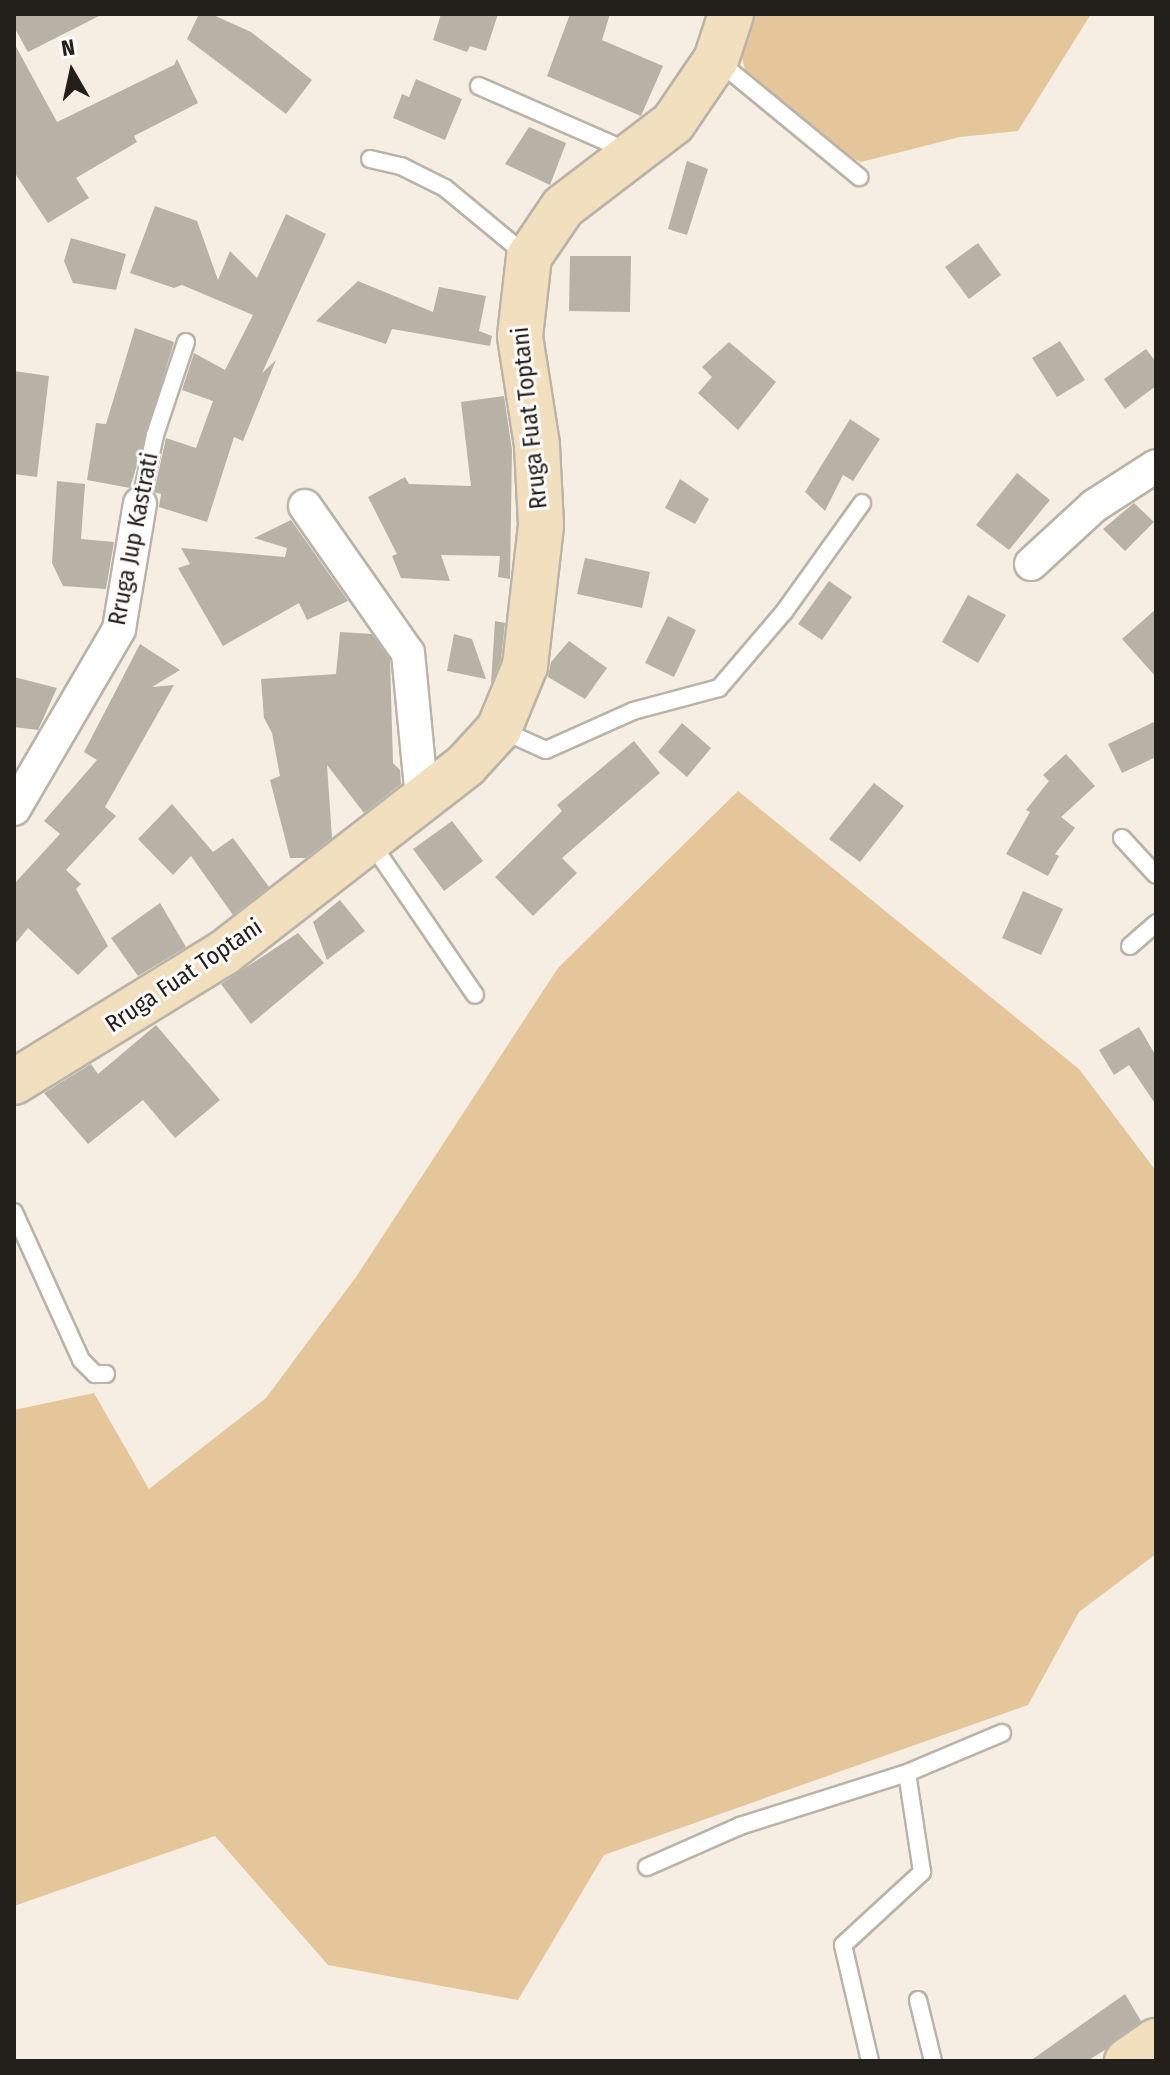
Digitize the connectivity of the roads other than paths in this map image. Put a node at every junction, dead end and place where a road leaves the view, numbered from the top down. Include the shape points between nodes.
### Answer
1 (731, 14) edge
2 (716, 60) junction
3 (479, 86) dead end
4 (636, 155) junction
5 (370, 159) dead end
6 (859, 177) dead end
7 (529, 257) junction
8 (186, 342) dead end
9 (1156, 466) edge
10 (862, 503) dead end
11 (140, 504) joint
12 (305, 506) dead end
13 (1031, 564) dead end
14 (499, 729) junction
15 (422, 799) junction
16 (14, 809) edge
17 (1122, 838) dead end
18 (370, 840) junction
19 (1156, 875) edge
20 (1156, 923) edge
21 (1130, 946) dead end
22 (475, 995) dead end
23 (14, 1082) edge
24 (14, 1212) edge
25 (106, 1374) dead end
26 (1002, 1733) dead end
27 (907, 1773) junction
28 (647, 1867) dead end
29 (918, 2000) dead end
30 (1156, 2041) edge
31 (870, 2061) edge
32 (933, 2061) edge
33 (1127, 2061) edge

1 - 2 street, Rruga Fuat Toptani
2 - 4 street, Rruga Fuat Toptani via 673,123
2 - 6 lane
3 - 4 lane
4 - 7 street, Rruga Fuat Toptani via 563,207
5 - 7 lane via 401,166 445,188
7 - 14 street, Rruga Fuat Toptani via 520,336 537,445 541,525 525,666
8 - 11 lane, Rruga Jup Kastrati via 155,435
9 - 13 street via 1094,506
10 - 14 lane via 784,612 719,688 633,711 546,750
11 - 16 street, Rruga Jup Kastrati via 119,629
12 - 15 street via 408,653
14 - 15 street, Rruga Fuat Toptani via 466,765
15 - 18 street, Rruga Fuat Toptani
17 - 19 lane
18 - 22 lane
18 - 23 street, Rruga Fuat Toptani via 224,953
20 - 21 lane
24 - 25 lane via 81,1360 95,1374
26 - 27 lane
27 - 28 lane via 740,1826
27 - 31 lane via 922,1872 843,1945
29 - 32 lane
30 - 33 street

